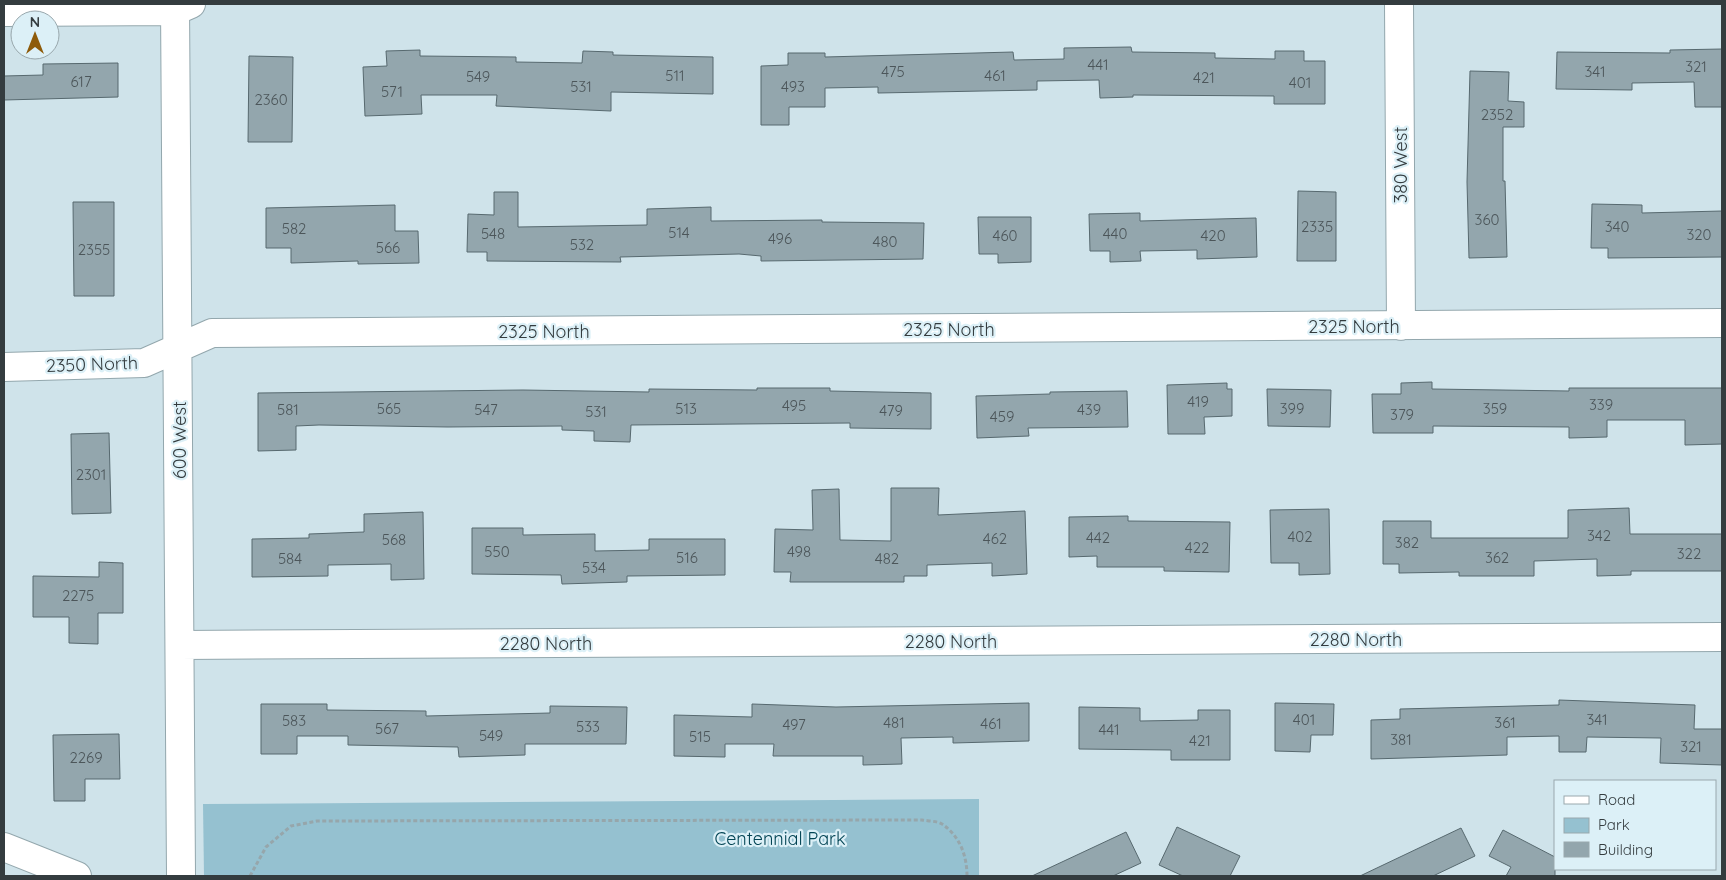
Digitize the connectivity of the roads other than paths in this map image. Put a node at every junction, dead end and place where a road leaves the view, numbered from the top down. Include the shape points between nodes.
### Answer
1 (1399, 4) edge
2 (181, 6) edge
3 (4, 12) edge
4 (1722, 323) edge
5 (1401, 326) junction
6 (178, 348) junction
7 (4, 367) edge
8 (1722, 637) edge
9 (180, 645) junction
10 (4, 847) edge
11 (77, 876) edge
12 (181, 876) edge

1 - 5 street, 380 West
2 - 3 street
2 - 6 street, 600 West
4 - 5 street, 2325 North
5 - 6 street, 2325 North via 212,333
6 - 7 street, 2350 North via 144,363
6 - 9 street, 600 West
8 - 9 street, 2280 North
9 - 12 street, 600 West
10 - 11 street

